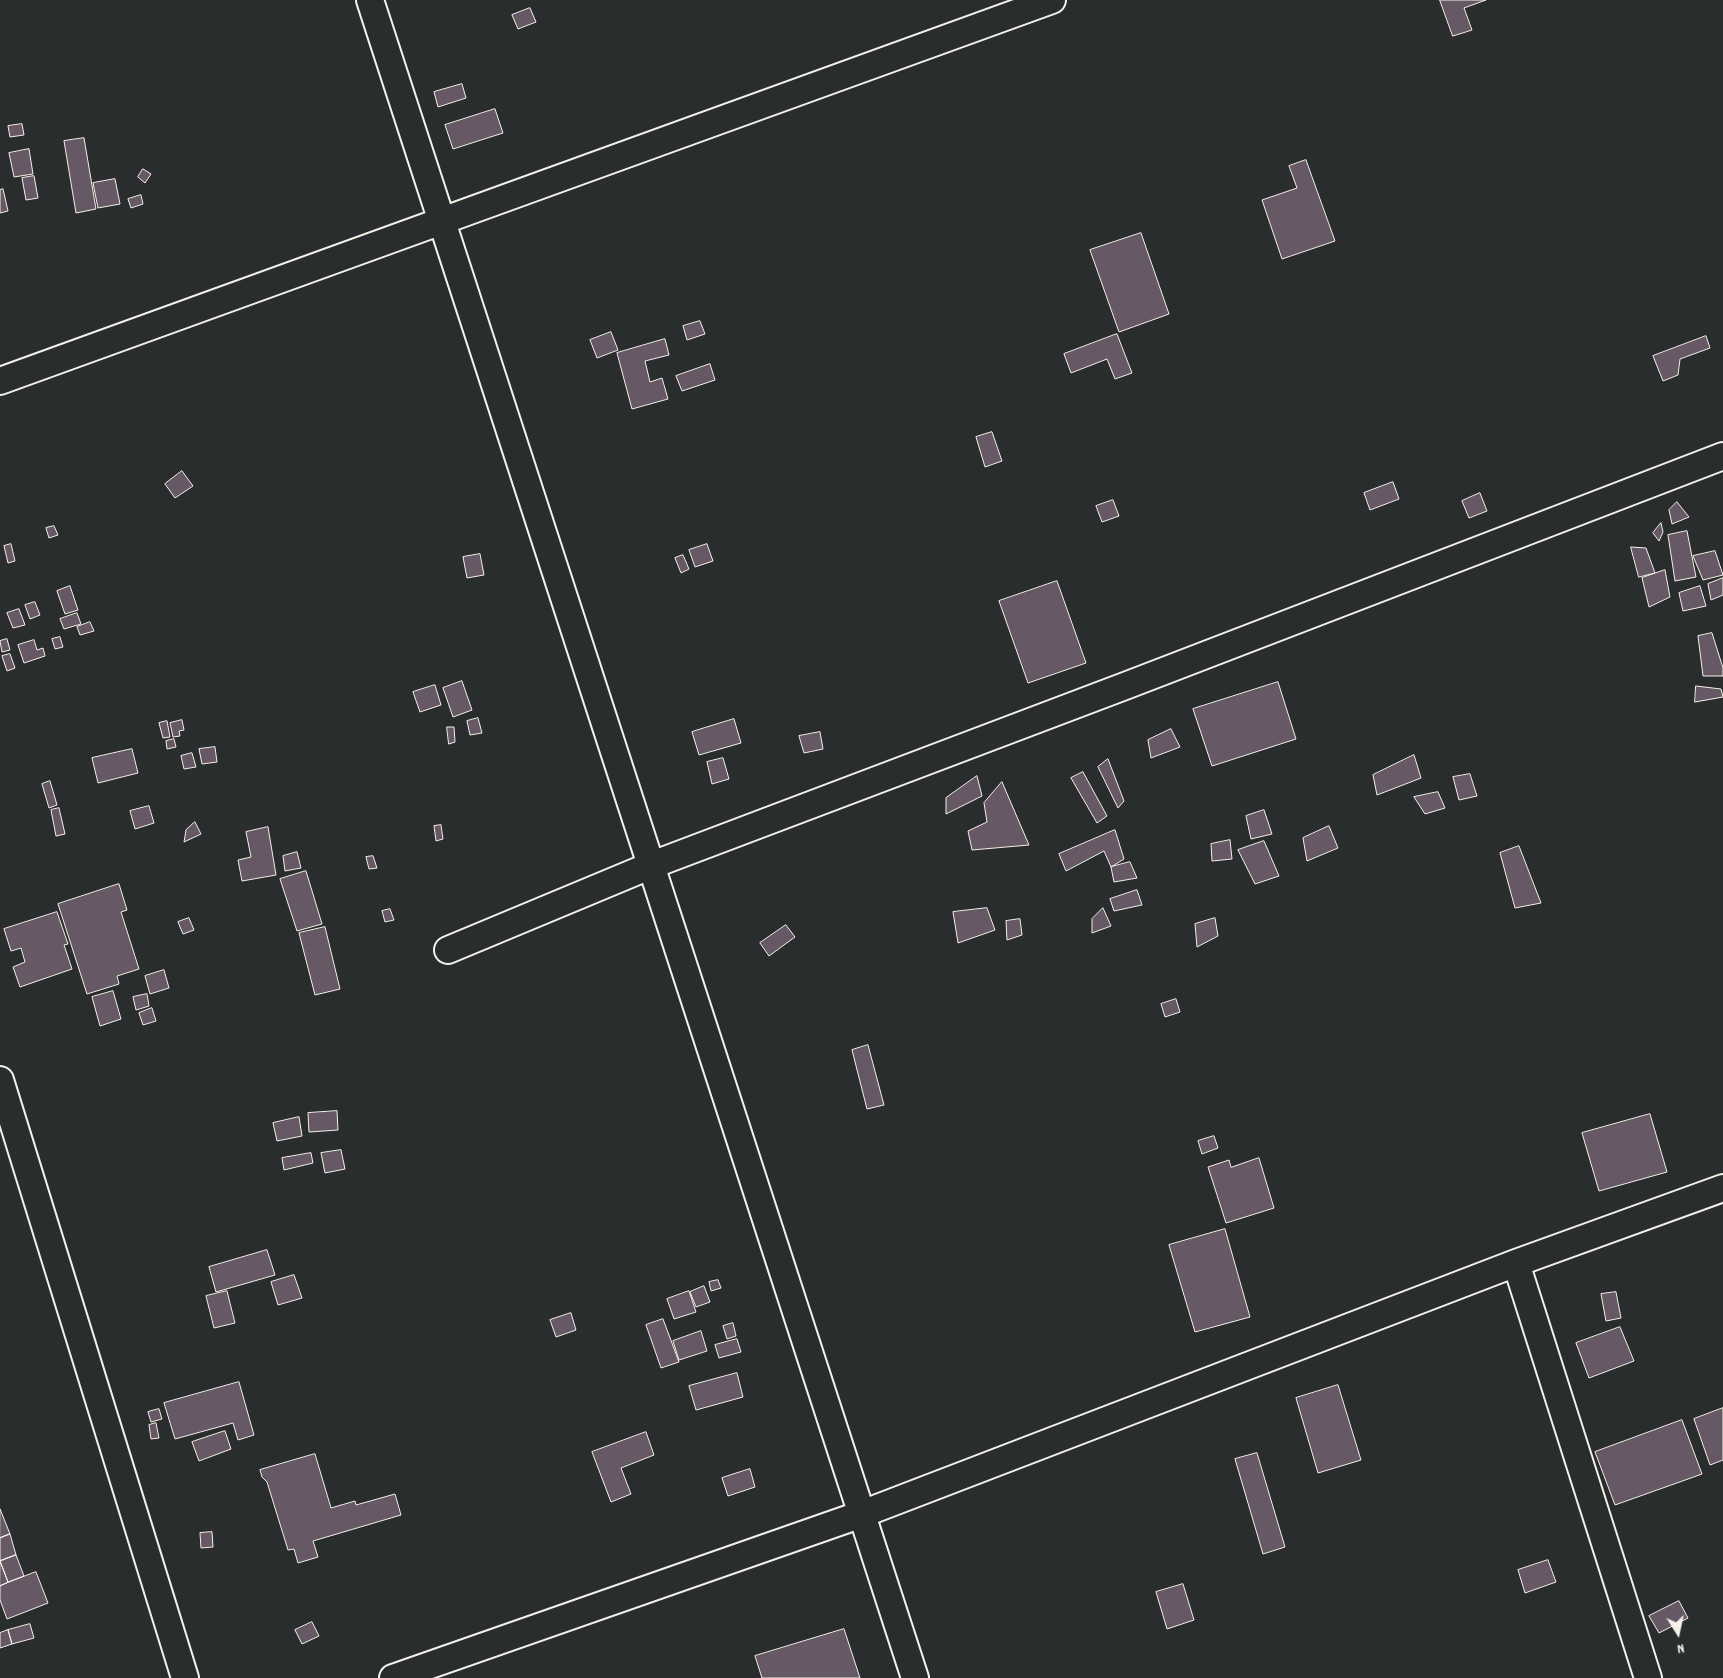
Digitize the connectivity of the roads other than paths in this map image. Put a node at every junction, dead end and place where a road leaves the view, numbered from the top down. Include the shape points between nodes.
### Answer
1 (370, 0) edge
2 (1052, 0) edge
3 (441, 220) junction
4 (0, 381) edge
5 (1723, 456) edge
6 (652, 866) junction
7 (448, 950) dead end
8 (0, 1080) edge
9 (1723, 1188) edge
10 (1516, 1263) junction
11 (862, 1514) junction
12 (186, 1678) edge
13 (392, 1678) edge
14 (915, 1678) edge
15 (1648, 1678) edge

1 - 3 street
2 - 3 street
3 - 4 street
3 - 6 street
5 - 6 street
6 - 7 street
6 - 11 street
8 - 12 street
9 - 10 street
10 - 11 street
10 - 15 street
11 - 13 street
11 - 14 street

